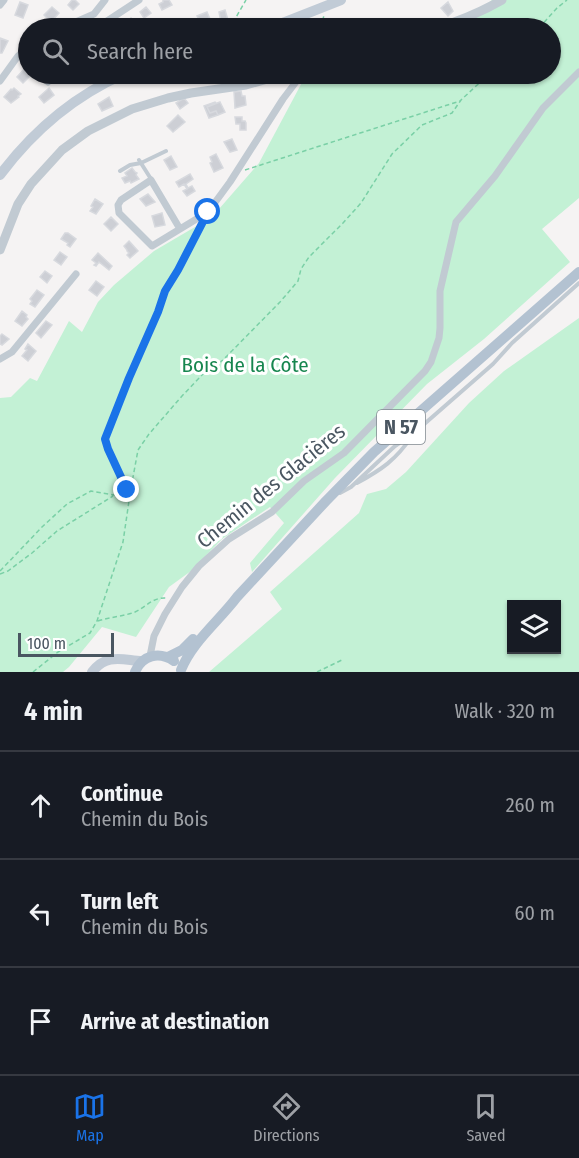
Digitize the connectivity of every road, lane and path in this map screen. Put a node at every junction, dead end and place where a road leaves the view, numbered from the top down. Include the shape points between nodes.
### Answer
1 (4, 0) edge
2 (105, 0) edge
3 (140, 0) edge
4 (246, 0) edge
5 (341, 0) edge
6 (502, 0) edge
7 (567, 0) edge
8 (0, 5) edge
9 (94, 14) junction
10 (85, 18) edge
11 (96, 18) edge
12 (113, 18) edge
13 (236, 18) edge
14 (295, 18) edge
15 (465, 18) edge
16 (548, 18) edge
17 (18, 56) edge
18 (579, 72) edge
19 (0, 81) edge
20 (105, 84) edge
21 (250, 84) edge
22 (294, 84) edge
23 (478, 84) edge
24 (461, 100) junction
25 (58, 113) junction
26 (166, 151) dead end
27 (140, 162) junction
28 (120, 171) dead end
29 (235, 173) junction
30 (0, 175) edge
31 (151, 180) junction
32 (0, 183) edge
33 (208, 212) junction
34 (180, 229) junction
35 (0, 250) edge
36 (579, 272) edge
37 (76, 274) dead end
38 (579, 283) edge
39 (0, 359) edge
40 (414, 433) junction
41 (351, 487) junction
42 (127, 490) junction
43 (114, 495) junction
44 (326, 501) junction
45 (0, 573) edge
46 (237, 597) junction
47 (172, 602) junction
48 (97, 621) junction
49 (159, 628) junction
50 (166, 656) junction
51 (146, 658) junction
52 (344, 659) dead end
53 (181, 671) edge
54 (33, 672) edge
55 (92, 672) edge
56 (99, 672) edge
57 (134, 672) edge
58 (317, 672) edge

1 - 8 street
2 - 9 street
3 - 12 street
4 - 13 path
5 - 14 main road
6 - 15 street
7 - 16 path
9 - 10 street
9 - 11 street
17 - 19 street
18 - 47 street, Chemin des Glacières via 543,108 495,176 456,222 440,291 439,338 425,371 344,453 304,481 272,512 208,557
20 - 25 main road
21 - 35 street via 168,98 132,109 88,131 62,150 31,184 18,204
22 - 29 street
23 - 24 path
24 - 29 path
24 - 42 path via 452,113 422,125 392,154 361,203 309,256 298,281 280,302 223,360 202,375 162,419 138,450 131,488
25 - 30 main road via 23,145
25 - 32 main road
26 - 27 lane
27 - 28 lane
27 - 31 lane
29 - 33 street
31 - 34 street
31 - 34 street via 121,200 118,213 152,246
33 - 34 street
33 - 42 path via 165,291 105,439
36 - 44 main road, N 57 via 389,438
37 - 39 street via 12,352
38 - 40 lane
40 - 41 lane
40 - 41 lane via 382,469
41 - 44 lane
42 - 43 path
42 - 48 path via 123,542
43 - 45 path
43 - 45 path via 91,491 67,504
44 - 46 main road, N 57
46 - 50 main road, N 57 via 187,646
46 - 53 main road, N 57 via 191,650
47 - 48 path via 156,599 136,612
47 - 49 street, Chemin des Glacières
48 - 54 path via 90,633
49 - 50 street via 158,643
49 - 51 street, Chemin des Glacières
50 - 51 main road
50 - 53 main road
51 - 55 main road via 111,659
51 - 57 main road
52 - 58 path
56 - 57 main road via 115,664

